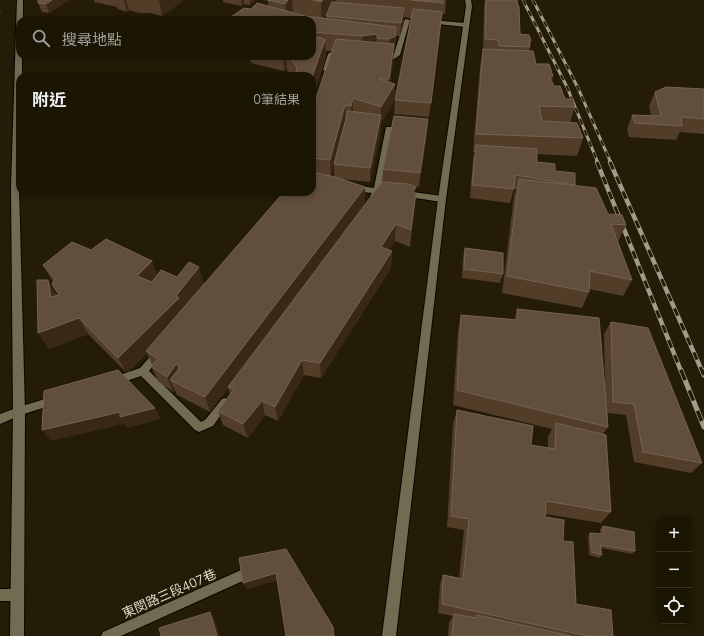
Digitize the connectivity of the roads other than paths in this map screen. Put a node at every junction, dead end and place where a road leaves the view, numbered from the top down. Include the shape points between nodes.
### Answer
1 (20, 0) edge
2 (468, 0) edge
3 (20, 16) edge
4 (399, 20) edge
5 (407, 20) junction
6 (414, 21) edge
7 (422, 22) edge
8 (466, 25) junction
9 (394, 39) edge
10 (401, 40) junction
11 (354, 56) edge
12 (376, 58) edge
13 (18, 60) edge
14 (18, 72) edge
15 (324, 76) edge
16 (390, 129) edge
17 (16, 150) edge
18 (341, 187) edge
19 (378, 191) junction
20 (442, 199) junction
21 (370, 203) edge
22 (164, 347) edge
23 (143, 371) junction
24 (103, 384) edge
25 (233, 392) edge
26 (66, 396) edge
27 (19, 411) junction
28 (0, 419) edge
29 (241, 576) edge
30 (0, 595) edge
31 (18, 595) junction
32 (17, 636) edge
33 (107, 636) edge
34 (389, 636) edge

1 - 3 main road
2 - 8 main road
4 - 5 lane
5 - 6 lane
5 - 10 lane
7 - 8 lane
8 - 20 main road
9 - 10 lane
10 - 12 lane via 397,55 391,59
11 - 15 lane via 328,54
13 - 14 main road
16 - 19 lane
17 - 27 main road
18 - 19 lane
19 - 20 lane
19 - 21 lane
20 - 34 main road
22 - 23 lane
23 - 24 lane
23 - 25 lane via 199,427 209,423
26 - 27 lane
27 - 28 lane
27 - 31 main road
29 - 33 lane, 東閔路三段407巷
30 - 31 lane
31 - 32 main road

